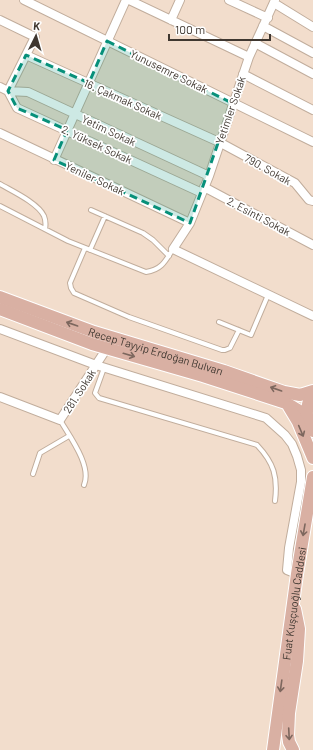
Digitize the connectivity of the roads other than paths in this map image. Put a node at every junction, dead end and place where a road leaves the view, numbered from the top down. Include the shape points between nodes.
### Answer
1 (24, 0) edge
2 (126, 0) edge
3 (130, 0) edge
4 (180, 0) edge
5 (229, 0) edge
6 (275, 2) edge
7 (268, 18) junction
8 (0, 20) edge
9 (171, 20) junction
10 (264, 26) junction
11 (313, 27) edge
12 (107, 41) junction
13 (255, 43) junction
14 (313, 53) edge
15 (26, 55) junction
16 (249, 57) junction
17 (243, 74) junction
18 (313, 74) edge
19 (88, 83) junction
20 (0, 87) edge
21 (8, 91) junction
22 (232, 103) junction
23 (313, 110) edge
24 (75, 114) junction
25 (67, 130) junction
26 (0, 133) edge
27 (219, 142) junction
28 (313, 142) edge
29 (54, 160) junction
30 (209, 176) junction
31 (0, 184) edge
32 (203, 190) junction
33 (313, 201) edge
34 (0, 206) edge
35 (91, 210) dead end
36 (105, 216) junction
37 (190, 222) junction
38 (45, 229) junction
39 (313, 245) edge
40 (85, 248) junction
41 (90, 250) junction
42 (171, 253) junction
43 (268, 294) junction
44 (0, 297) edge
45 (0, 309) edge
46 (313, 316) edge
47 (219, 322) dead end
48 (0, 329) edge
49 (239, 330) junction
50 (107, 348) junction
51 (100, 366) junction
52 (313, 392) edge
53 (0, 397) edge
54 (287, 404) junction
55 (60, 420) junction
56 (310, 426) edge
57 (69, 436) junction
58 (313, 458) edge
59 (33, 474) dead end
60 (313, 477) edge
61 (84, 485) dead end
62 (275, 501) dead end
63 (297, 574) junction
64 (293, 598) junction
65 (273, 750) edge
66 (293, 750) edge

1 - 12 street, Yunusemre Sokak
2 - 12 street
3 - 9 street
4 - 9 street
5 - 7 street
6 - 7 street, Yetimler Sokak
6 - 11 street
7 - 10 street, Yetimler Sokak
8 - 15 street via 35,37
9 - 16 street
10 - 13 street, Yetimler Sokak
10 - 14 street
12 - 19 street
12 - 22 street, Yunusemre Sokak
13 - 16 street, Yetimler Sokak
13 - 18 street
15 - 19 street, 16. Çakmak Sokak
15 - 21 street
16 - 17 street, Yetimler Sokak
17 - 22 street, Yetimler Sokak
17 - 23 street
19 - 24 street
19 - 27 street, 16. Çakmak Sokak
20 - 21 street
21 - 24 street, Yetim Sokak via 28,92
21 - 25 street, 2. Yüksek Sokak via 17,108
22 - 27 street, Yetimler Sokak
22 - 28 street, Yunusemre Sokak
24 - 25 street
24 - 30 street, Yetim Sokak
25 - 29 street
25 - 32 street, 2. Yüksek Sokak
26 - 29 street, Yeniler Sokak
27 - 30 street, Yetimler Sokak
27 - 33 street, 790. Sokak via 295,183 309,200
29 - 37 street, Yeniler Sokak
30 - 32 street, Yetimler Sokak
31 - 38 lane via 36,206 44,215
32 - 37 street, Yetimler Sokak
32 - 39 street, 2. Esinti Sokak
34 - 38 lane
35 - 36 lane
36 - 41 lane
36 - 42 lane via 143,233
37 - 42 street, Yetimler Sokak
38 - 40 lane
40 - 41 lane
40 - 49 lane via 70,284 74,293 129,317 222,350 230,348
41 - 42 lane via 146,272 155,271 164,264
42 - 43 street
43 - 46 street
43 - 49 lane via 251,335
52 -> 44 main road, Recep Tayyip Erdoğan Bulvarı via 300,395 284,392 94,332
45 - 50 main road, Recep Tayyip Erdoğan Bulvarı
47 - 49 lane
48 - 51 street
50 - 51 street, 281. Sokak
50 -> 54 main road, Recep Tayyip Erdoğan Bulvarı
51 - 55 street, 281. Sokak
51 - 62 lane via 95,393 99,398 257,445 269,460 274,473 277,486
51 - 63 street via 266,418 285,435 292,444 300,470 301,482 287,570
52 - 56 main road via 307,406
53 - 55 street, 281. Sokak
54 - 56 main road, Recep Tayyip Erdoğan Bulvarı via 301,412
54 -> 58 main road via 298,422
55 - 57 lane
57 - 59 lane via 40,453
57 - 61 lane via 84,464
60 -> 63 main road, Fuat Kuşçuoğlu Caddesi
63 - 64 main road, Fuat Kuşçuoğlu Caddesi
64 -> 65 main road, Fuat Kuşçuoğlu Caddesi
64 -> 66 main road via 299,629 289,713 288,735

